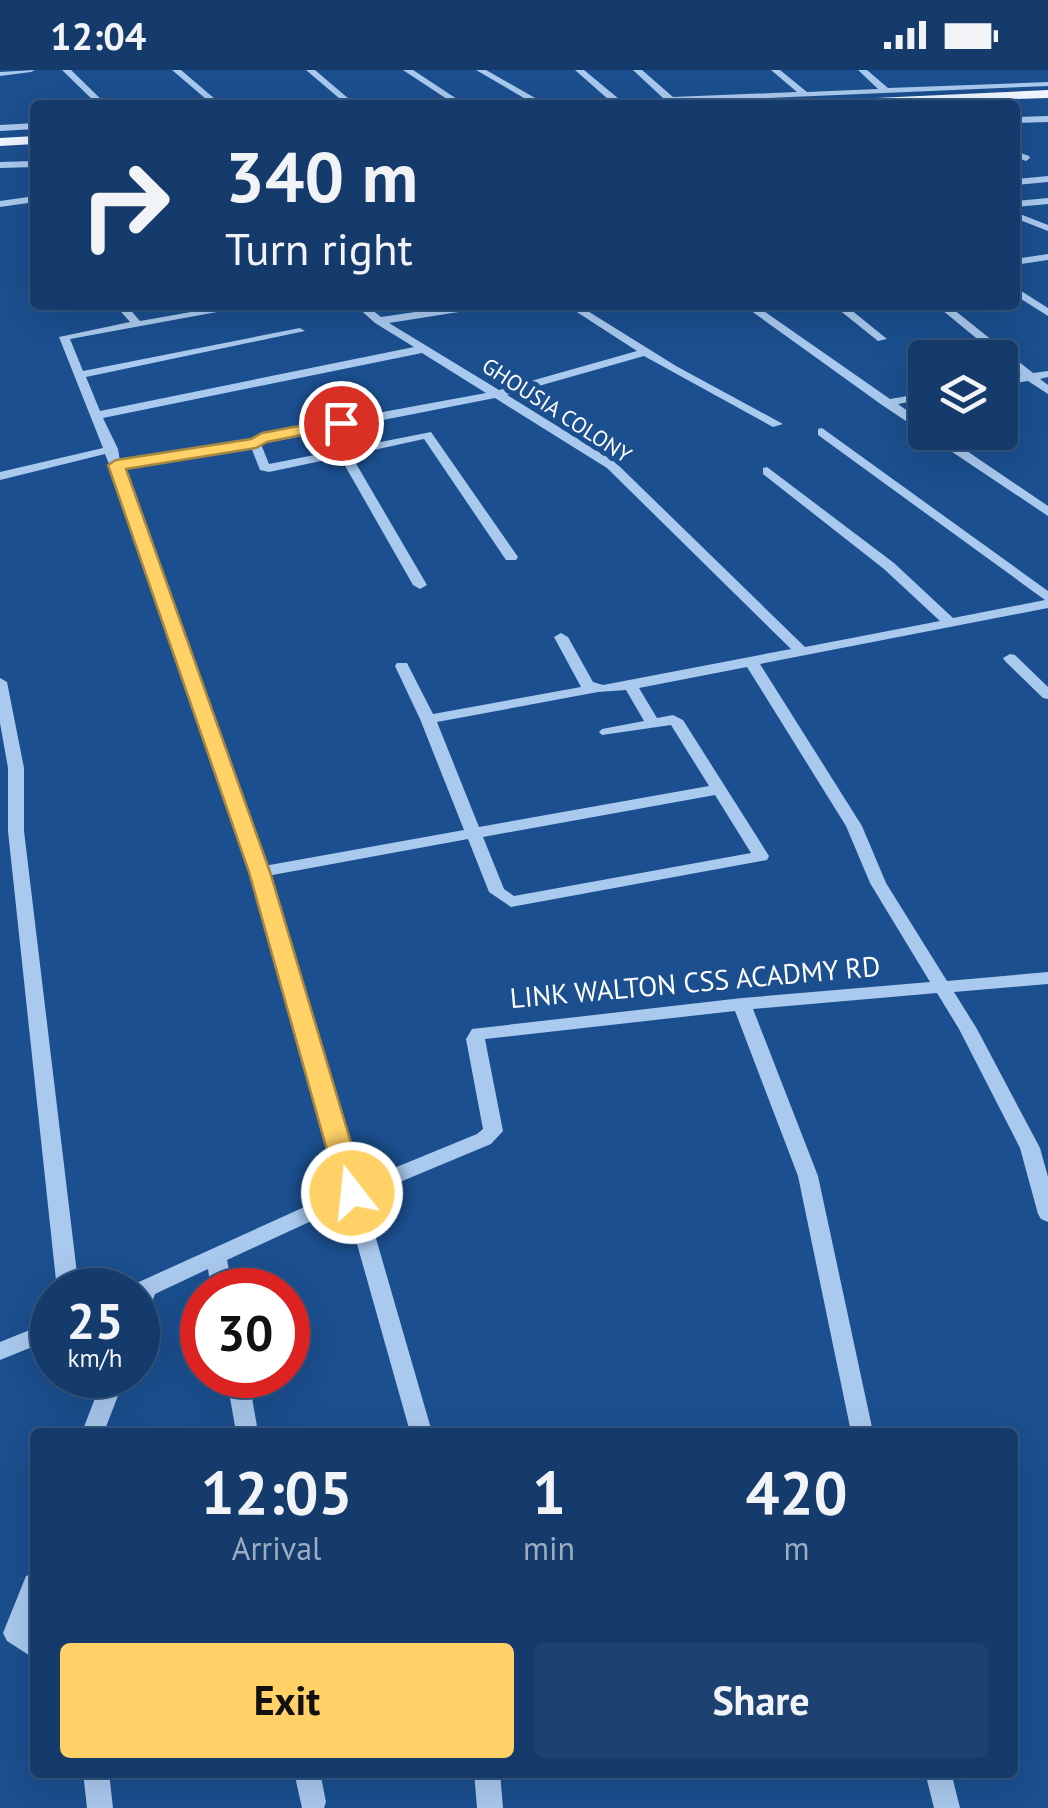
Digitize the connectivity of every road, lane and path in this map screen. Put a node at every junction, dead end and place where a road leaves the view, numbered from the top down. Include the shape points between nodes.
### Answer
1 (31, 70) edge
2 (66, 70) edge
3 (176, 70) edge
4 (310, 70) edge
5 (407, 70) edge
6 (480, 70) edge
7 (579, 70) edge
8 (637, 70) edge
9 (776, 70) edge
10 (862, 70) edge
11 (1023, 70) edge
12 (0, 74) edge
13 (1047, 87) edge
14 (886, 91) junction
15 (99, 100) edge
16 (212, 100) edge
17 (346, 100) edge
18 (454, 100) edge
19 (534, 100) edge
20 (614, 100) edge
21 (670, 100) joint
22 (808, 100) edge
23 (1048, 104) edge
24 (1020, 106) edge
25 (1048, 118) edge
26 (1020, 120) edge
27 (30, 126) edge
28 (0, 128) edge
29 (30, 140) edge
30 (0, 142) edge
31 (30, 150) edge
32 (0, 151) edge
33 (1020, 156) edge
34 (1026, 158) dead end
35 (30, 164) edge
36 (0, 165) edge
37 (1048, 179) edge
38 (1020, 182) edge
39 (30, 200) edge
40 (1048, 200) edge
41 (1020, 203) edge
42 (0, 204) edge
43 (1020, 217) edge
44 (1048, 228) edge
45 (1048, 257) edge
46 (1020, 261) edge
47 (1020, 293) edge
48 (124, 310) edge
49 (220, 310) edge
50 (366, 310) edge
51 (449, 310) edge
52 (579, 310) edge
53 (755, 310) edge
54 (845, 310) edge
55 (946, 310) edge
56 (1048, 313) edge
57 (378, 320) junction
58 (136, 324) junction
59 (300, 331) dead end
60 (882, 338) dead end
61 (424, 349) junction
62 (645, 352) junction
63 (1048, 374) edge
64 (80, 376) junction
65 (1029, 377) junction
66 (1018, 379) edge
67 (1048, 391) edge
68 (498, 394) junction
69 (908, 399) edge
70 (886, 403) junction
71 (98, 415) junction
72 (908, 418) edge
73 (777, 424) dead end
74 (822, 432) dead end
75 (256, 443) junction
76 (956, 450) edge
77 (344, 453) junction
78 (114, 457) junction
79 (767, 471) dead end
80 (0, 476) edge
81 (1048, 512) edge
82 (511, 558) dead end
83 (420, 585) dead end
84 (1048, 600) edge
85 (950, 623) junction
86 (561, 637) dead end
87 (802, 652) junction
88 (1010, 658) dead end
89 (752, 661) junction
90 (402, 666) dead end
91 (0, 682) edge
92 (630, 684) junction
93 (594, 688) junction
94 (1048, 695) edge
95 (428, 719) junction
96 (653, 724) junction
97 (607, 732) dead end
98 (719, 789) junction
99 (473, 830) junction
100 (260, 872) junction
101 (1048, 978) edge
102 (942, 987) junction
103 (742, 1004) junction
104 (352, 1193) junction
105 (1048, 1214) edge
106 (216, 1256) junction
107 (66, 1268) edge
108 (218, 1268) edge
109 (160, 1282) edge
110 (30, 1339) edge
111 (0, 1351) edge
112 (106, 1398) edge
113 (241, 1398) edge
114 (95, 1428) edge
115 (246, 1428) edge
116 (420, 1428) edge
117 (861, 1428) edge
118 (30, 1597) edge
119 (30, 1643) edge
120 (97, 1778) edge
121 (308, 1778) edge
122 (488, 1778) edge
123 (939, 1778) edge
124 (312, 1802) dead end
125 (100, 1808) edge
126 (490, 1808) edge
127 (946, 1808) edge

1 - 12 street
2 - 15 street
3 - 16 street
4 - 17 street
5 - 18 street
6 - 19 street
7 - 20 street
8 - 21 street
9 - 22 street
10 - 14 street
11 - 13 street
13 - 14 street
13 - 22 main road
14 - 22 street
21 - 22 street
23 - 24 main road
25 - 26 street
27 - 28 street
29 - 30 main road
31 - 32 main road
33 - 34 street
35 - 36 street
37 - 38 street
39 - 42 street
40 - 41 street
43 - 44 street
45 - 46 street
47 - 56 street
48 - 58 street
49 - 58 street
50 - 57 street, GHOUSIA COLONY
51 - 57 street
52 - 62 street
53 - 70 street
54 - 60 street
55 - 65 street
57 - 61 street, GHOUSIA COLONY
58 - 64 street via 64,337
59 - 64 street
61 - 68 street, GHOUSIA COLONY
61 - 71 street
62 - 68 street
62 - 73 street
63 - 65 street
64 - 71 street
65 - 66 street
65 - 67 street
68 - 75 street
68 - 87 street, GHOUSIA COLONY via 611,465
69 - 70 street
70 - 72 street
71 - 78 street
74 - 84 street
75 - 77 street via 269,468
75 - 78 street
76 - 81 street
77 - 82 street via 427,435
77 - 83 street
78 - 80 street
78 - 100 street
79 - 85 street
84 - 85 street
85 - 87 street
86 - 93 street
87 - 89 street
88 - 94 street
89 - 92 street
89 - 102 street via 854,826 878,883
90 - 95 street
91 - 107 street via 16,768 16,831
92 - 93 street
92 - 96 street
93 - 95 street
95 - 99 street
96 - 97 street
96 - 98 street via 678,723
98 - 99 street
98 - 99 street via 761,856 756,860 511,902 497,892
99 - 100 street
100 - 104 street
101 - 102 street, LINK WALTON CSS ACADMY RD
102 - 103 street, LINK WALTON CSS ACADMY RD
102 - 105 street via 1030,1148
103 - 104 street, LINK WALTON CSS ACADMY RD via 480,1032 474,1038 493,1130 484,1140
103 - 117 street via 808,1176
104 - 106 street, LINK WALTON CSS ACADMY RD
104 - 116 street
106 - 108 street
106 - 109 street, LINK WALTON CSS ACADMY RD
110 - 111 street
112 - 114 street
113 - 115 street
118 - 119 street via 16,1633
120 - 125 street
121 - 124 street
122 - 126 street
123 - 127 street

